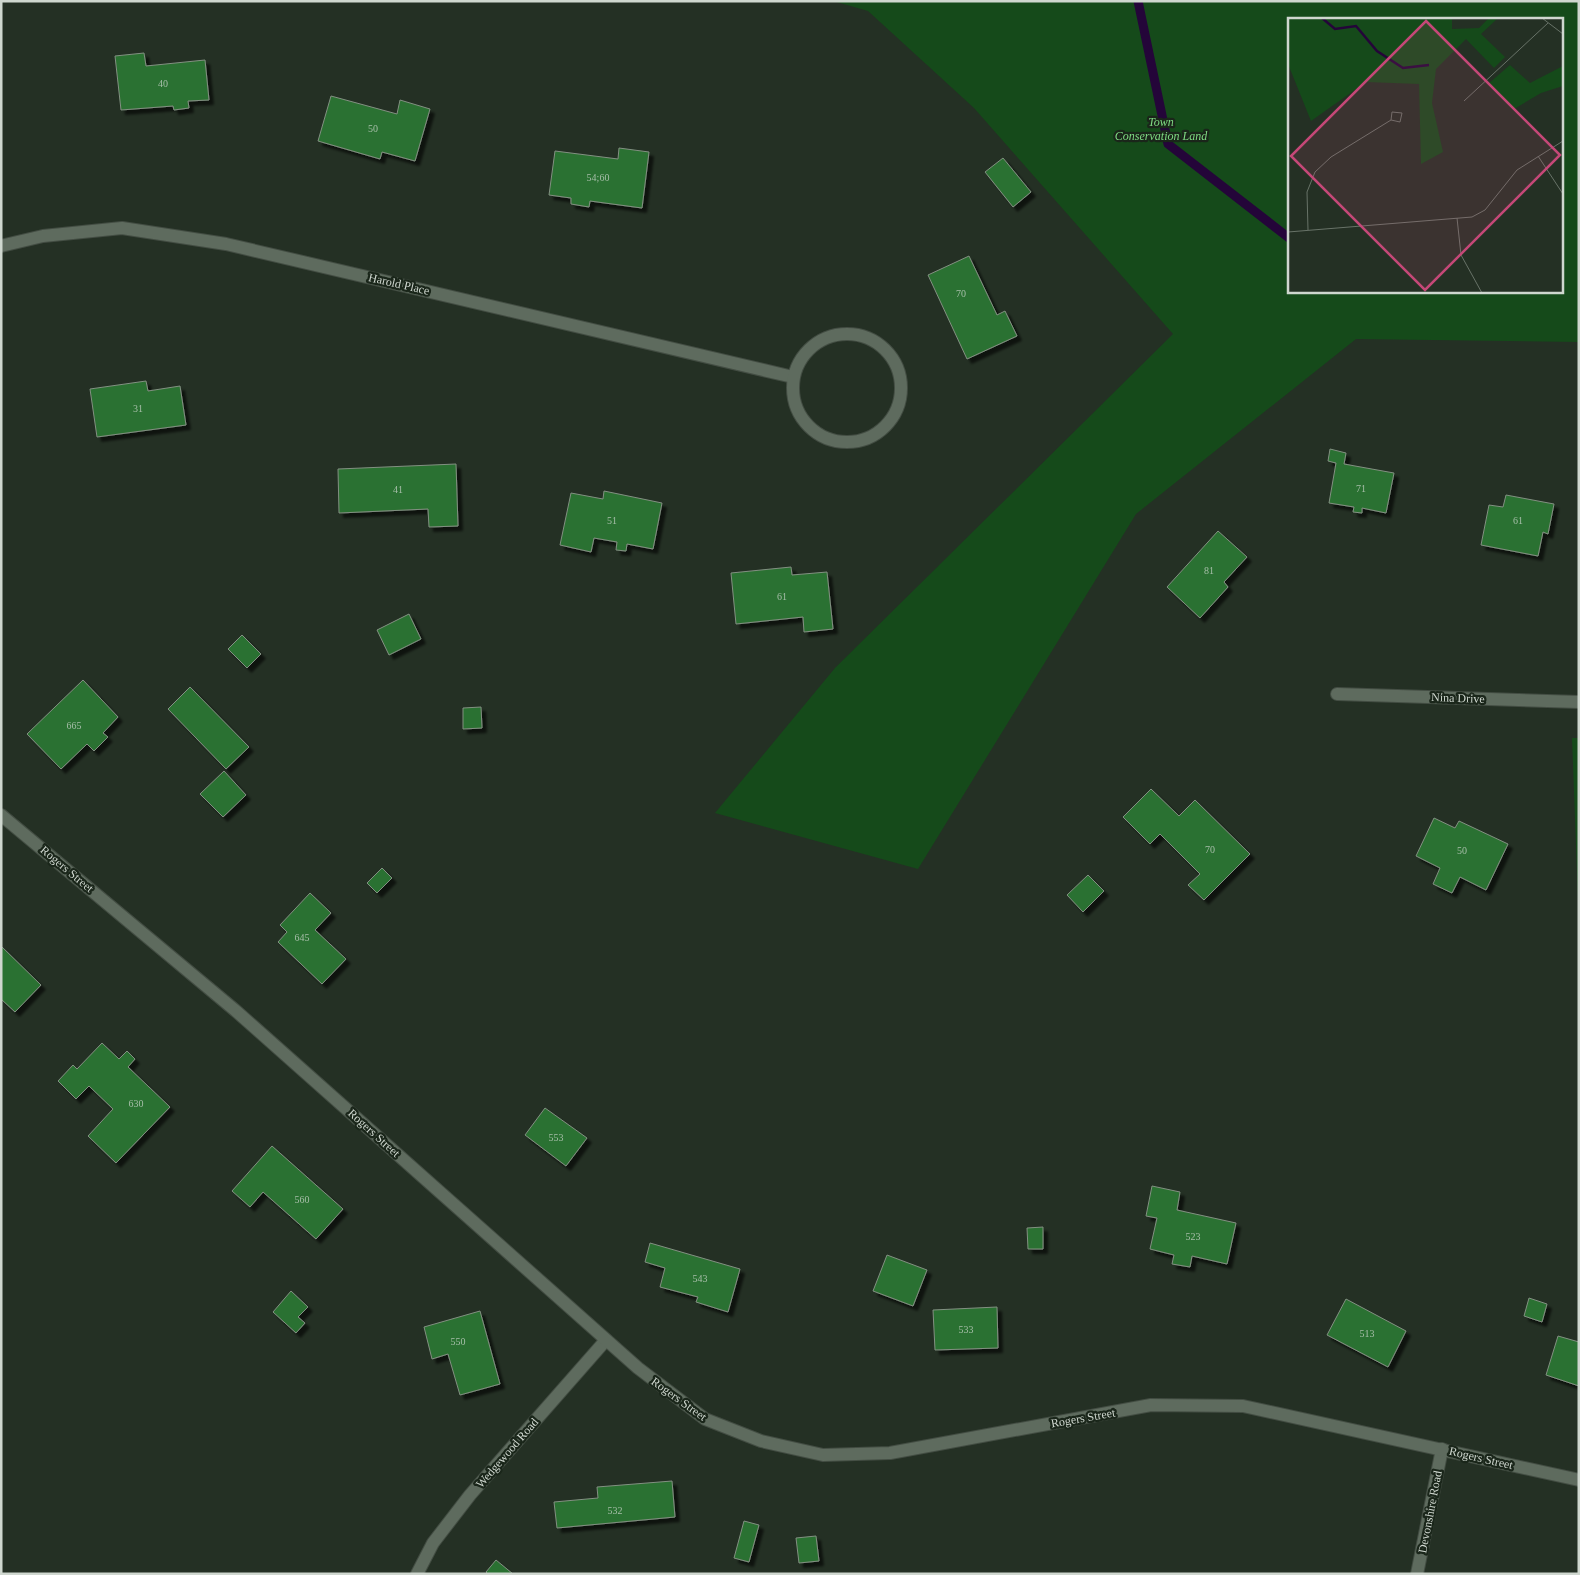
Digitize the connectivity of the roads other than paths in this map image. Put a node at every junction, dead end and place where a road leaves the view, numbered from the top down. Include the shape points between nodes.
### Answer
1 (1, 246) edge
2 (793, 377) junction
3 (1337, 694) dead end
4 (1579, 702) edge
5 (1, 815) edge
6 (606, 1340) junction
7 (1442, 1449) junction
8 (1579, 1480) edge
9 (418, 1574) edge
10 (1417, 1574) edge

1 - 2 street, Harold Place via 43,236 122,228 226,244
2 - 2 street via 800,360 812,346 828,336 847,333 865,337 881,346 893,360 900,378 900,396 894,414 884,428 870,438 854,442 837,441 820,436 807,425 793,394
3 - 4 street, Nina Drive
5 - 6 street, Rogers Street via 236,1011
6 - 7 street, Rogers Street via 704,1419 761,1442 823,1455 890,1453 1151,1405 1244,1406
6 - 9 street, Wedgewood Road via 470,1495 433,1543
7 - 8 street, Rogers Street
7 - 10 street, Devonshire Road

